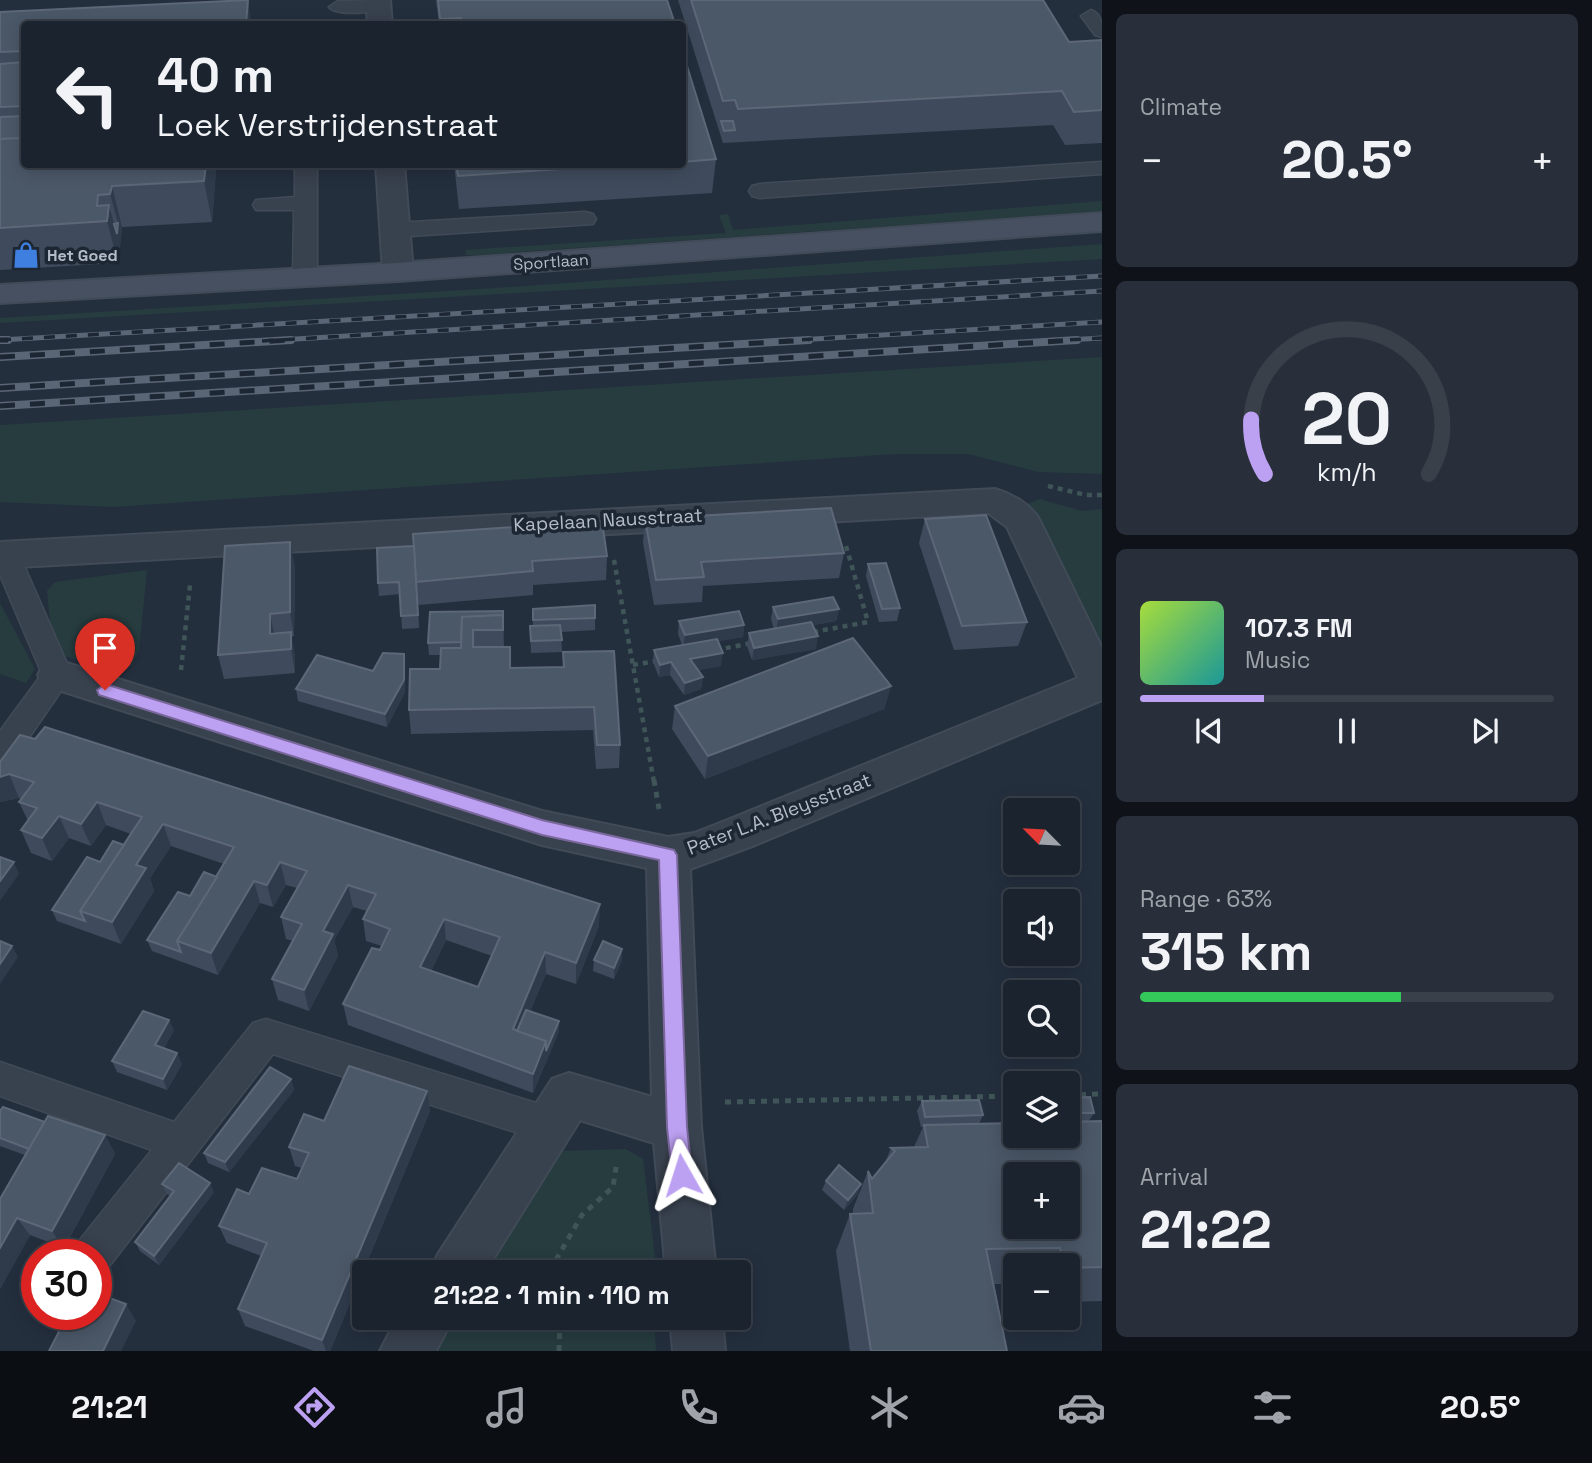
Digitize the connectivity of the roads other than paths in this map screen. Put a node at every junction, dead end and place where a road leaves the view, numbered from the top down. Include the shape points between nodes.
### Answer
1 (338, 7) dead end
2 (379, 10) edge
3 (306, 168) edge
4 (390, 168) edge
5 (1102, 168) edge
6 (760, 191) dead end
7 (306, 203) junction
8 (264, 205) dead end
9 (585, 219) dead end
10 (1102, 222) edge
11 (395, 230) junction
12 (398, 272) junction
13 (305, 277) junction
14 (0, 294) edge
15 (3, 554) edge
16 (57, 675) junction
17 (1102, 684) edge
18 (0, 755) edge
19 (668, 855) junction
20 (0, 1079) edge
21 (676, 1115) junction
22 (549, 1125) junction
23 (182, 1143) junction
24 (106, 1239) edge
25 (464, 1260) edge
26 (690, 1260) edge
27 (419, 1330) edge
28 (697, 1330) edge
29 (406, 1351) edge
30 (699, 1351) edge

1 - 2 lane
3 - 7 lane
4 - 11 street
5 - 6 lane
7 - 8 lane
7 - 13 lane
9 - 11 lane
10 - 12 street, Sportlaan
11 - 12 street
12 - 13 street, Sportlaan
13 - 14 street, Sportlaan
15 - 16 lane
15 - 17 street, Kapelaan Nausstraat via 995,501 1021,519
16 - 18 lane
16 - 19 street via 542,828
17 - 19 street, Pater L.A. Bleysstraat via 740,833
19 - 21 street, Pater L.A. Bleysstraat
20 - 23 lane
21 - 22 street via 625,1111 569,1095
21 - 26 street, Pater L.A. Bleysstraat
22 - 23 lane via 266,1035
22 - 25 street
23 - 24 lane
27 - 29 street
28 - 30 street

